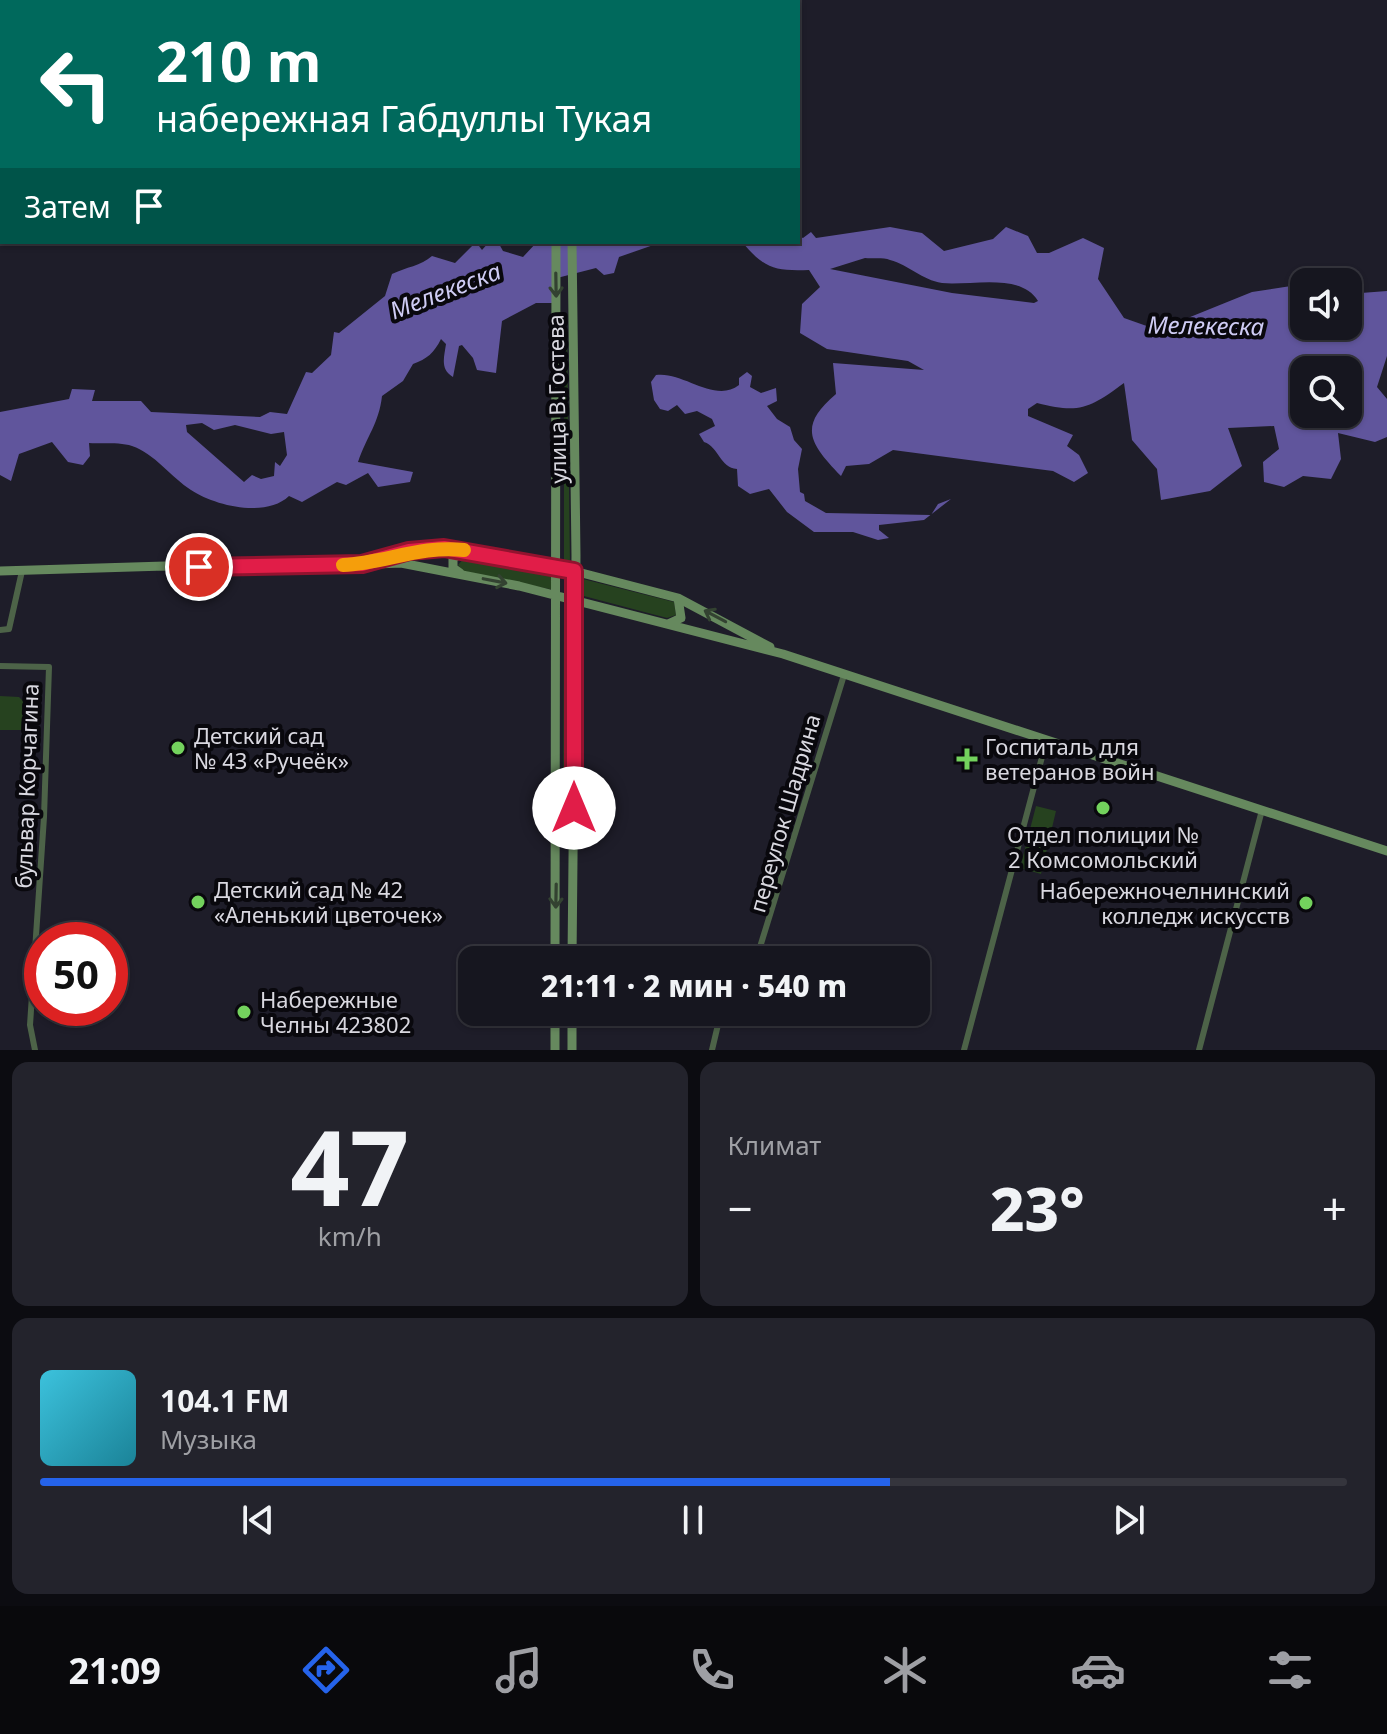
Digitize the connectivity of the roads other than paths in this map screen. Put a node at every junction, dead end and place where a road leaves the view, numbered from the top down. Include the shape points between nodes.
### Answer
1 (556, 244) edge
2 (572, 244) edge
3 (469, 550) junction
4 (362, 564) junction
5 (557, 568) junction
6 (0, 571) edge
7 (22, 571) junction
8 (574, 571) junction
9 (462, 575) junction
10 (557, 595) junction
11 (575, 598) junction
12 (678, 598) junction
13 (665, 625) junction
14 (0, 630) edge
15 (783, 654) junction
16 (0, 666) edge
17 (844, 675) junction
18 (1046, 742) junction
19 (1262, 809) junction
20 (1387, 851) edge
21 (557, 852) junction
22 (573, 854) junction
23 (555, 946) edge
24 (572, 946) edge
25 (760, 946) edge
26 (555, 1026) edge
27 (572, 1026) edge
28 (718, 1026) edge
29 (35, 1050) edge
30 (555, 1050) edge
31 (572, 1050) edge
32 (712, 1050) edge
33 (964, 1050) edge
34 (1199, 1050) edge

1 -> 5 main road, улица В.Гостева
2 - 8 main road, улица В.Гостева
3 - 4 main road via 432,548
3 - 5 main road
3 - 9 main road via 453,558 453,568
4 - 7 main road
4 - 9 main road via 401,563
5 - 8 main road
5 - 10 main road, улица В.Гостева
6 - 7 main road
7 - 14 street via 9,629
8 - 11 main road, улица В.Гостева
8 - 12 main road
9 -> 10 main road
10 - 11 main road
10 - 21 main road, улица В.Гостева
11 - 13 main road
11 - 22 main road, улица В.Гостева
12 - 13 main road via 681,618
15 -> 12 main road
13 - 15 main road
15 - 17 main road
16 - 29 street, бульвар Корчагина via 49,667 30,1025
17 - 18 main road
17 - 25 street, переулок Шадрина
18 - 19 main road
18 - 33 street
19 - 20 main road
19 - 34 street
21 - 22 main road via 566,846
21 -> 23 main road, улица В.Гостева
22 - 24 main road, улица В.Гостева
26 - 30 main road
27 - 31 main road
28 - 32 street

